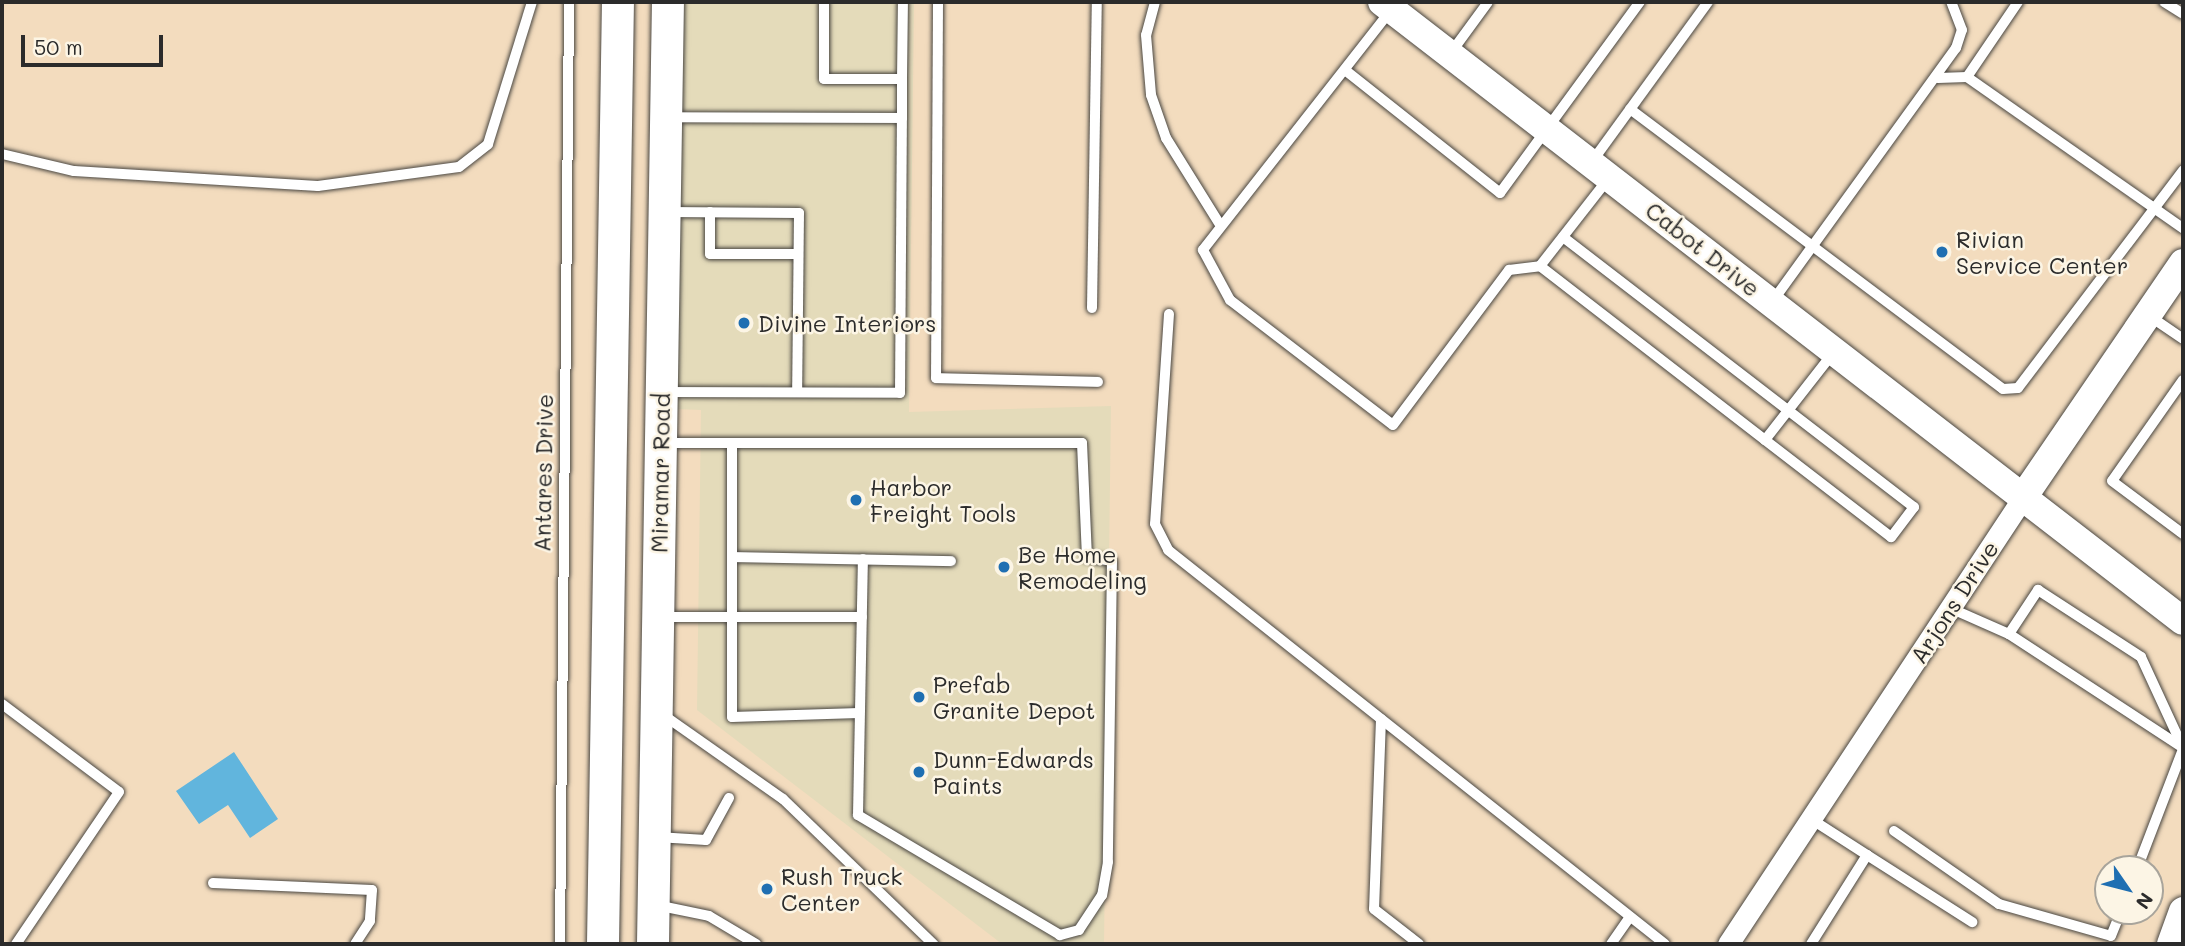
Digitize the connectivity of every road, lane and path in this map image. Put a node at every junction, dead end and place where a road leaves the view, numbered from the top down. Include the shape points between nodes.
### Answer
1 (532, 2) edge
2 (569, 2) edge
3 (618, 2) edge
4 (668, 2) edge
5 (824, 2) edge
6 (903, 2) edge
7 (938, 2) edge
8 (1097, 2) edge
9 (1155, 2) edge
10 (1488, 2) edge
11 (1640, 2) edge
12 (1708, 2) edge
13 (1951, 2) edge
14 (2018, 2) edge
15 (2164, 2) edge
16 (1390, 4) edge
17 (2183, 14) edge
18 (1450, 54) junction
19 (1345, 70) junction
20 (1967, 77) junction
21 (1938, 78) junction
22 (902, 79) junction
23 (1630, 109) junction
24 (666, 117) junction
25 (902, 118) junction
26 (1548, 130) junction
27 (2, 154) edge
28 (1600, 170) junction
29 (2183, 171) edge
30 (2157, 210) junction
31 (664, 212) junction
32 (710, 212) junction
33 (1219, 223) junction
34 (2183, 228) edge
35 (1563, 237) junction
36 (1814, 243) junction
37 (798, 254) junction
38 (1540, 266) junction
39 (2180, 275) edge
40 (1772, 302) junction
41 (1092, 308) dead end
42 (1169, 314) dead end
43 (2148, 315) junction
44 (2183, 339) edge
45 (1835, 350) junction
46 (2183, 380) edge
47 (1098, 382) dead end
48 (662, 392) junction
49 (797, 392) junction
50 (1788, 410) junction
51 (1765, 440) junction
52 (661, 443) junction
53 (732, 443) junction
54 (2024, 496) junction
55 (2183, 534) edge
56 (735, 556) junction
57 (863, 559) junction
58 (951, 561) dead end
59 (1950, 608) junction
60 (658, 617) junction
61 (733, 617) junction
62 (862, 617) junction
63 (2183, 621) edge
64 (2009, 634) junction
65 (2, 704) edge
66 (657, 710) junction
67 (859, 713) junction
68 (1381, 719) junction
69 (2183, 748) edge
70 (729, 798) dead end
71 (1811, 819) junction
72 (1894, 831) dead end
73 (654, 836) junction
74 (1867, 855) junction
75 (2142, 855) edge
76 (213, 883) dead end
77 (653, 904) junction
78 (2183, 911) edge
79 (1630, 917) junction
80 (1972, 922) dead end
81 (2116, 925) edge
82 (16, 944) edge
83 (355, 944) edge
84 (559, 944) edge
85 (603, 944) edge
86 (653, 944) edge
87 (756, 944) edge
88 (933, 944) edge
89 (1419, 944) edge
90 (1611, 944) edge
91 (1665, 944) edge
92 (1728, 944) edge
93 (1811, 944) edge
94 (2171, 944) edge

1 - 27 lane via 488,144 459,167 318,186 74,171
2 - 84 lane, Antares Drive
3 - 85 main road
4 - 24 main road, Miramar Road
5 - 22 lane via 824,79
6 - 22 lane
7 - 47 lane via 936,378
8 - 41 lane
9 - 33 lane via 1146,35 1151,95 1166,138
10 - 18 lane
11 - 26 lane
12 - 23 lane
13 - 21 lane via 1962,30
14 - 20 lane
15 - 17 lane
16 - 18 street, Cabot Drive
16 - 19 lane
18 - 26 street, Cabot Drive
19 - 26 lane via 1500,192
19 - 33 lane
20 - 21 lane
20 - 30 lane
21 - 36 lane
22 - 25 lane
23 - 28 lane
23 - 36 lane
24 - 25 lane
24 - 31 main road, Miramar Road
25 - 49 lane via 900,393
26 - 28 street, Cabot Drive
28 - 35 lane
28 - 40 street, Cabot Drive
29 - 30 lane
30 - 34 lane
30 - 36 lane via 2018,388 2003,389
31 - 32 lane
31 - 48 main road, Miramar Road
32 - 37 lane via 710,254
32 - 37 lane via 799,213
33 - 38 lane via 1203,250 1230,300 1393,425 1509,270
35 - 38 lane
35 - 50 lane
36 - 40 lane
37 - 49 lane
38 - 51 lane
39 - 43 street, Arjons Drive
40 - 45 street, Cabot Drive
42 - 68 lane via 1155,524 1168,550
43 - 44 lane
43 - 54 street, Arjons Drive
45 - 50 lane
45 - 54 street, Cabot Drive
46 - 55 lane via 2112,481
48 - 49 lane
48 - 52 main road, Miramar Road
50 - 51 lane
50 - 51 lane via 1914,507 1891,537
52 - 53 lane
52 - 60 main road, Miramar Road
53 - 56 lane
53 - 67 lane via 1082,443 1087,557 1112,561 1108,862 1102,895 1079,930 1060,936 858,815
54 - 59 street, Arjons Drive
54 - 63 street, Cabot Drive
56 - 57 lane
56 - 61 lane
57 - 58 lane
57 - 62 lane
59 - 64 lane
59 - 71 street, Arjons Drive
60 - 61 lane
60 - 66 main road, Miramar Road
61 - 62 lane
61 - 67 lane via 732,717
62 - 67 lane
64 - 69 lane
64 - 69 lane via 2038,590 2141,657
65 - 82 lane via 120,792
66 - 73 main road, Miramar Road
66 - 88 lane via 783,799
68 - 79 lane
68 - 89 lane via 1374,909
69 - 75 lane
70 - 73 lane via 706,840
71 - 74 lane
71 - 92 street, Arjons Drive
72 - 81 lane via 1999,904 2112,936
73 - 77 main road, Miramar Road
74 - 80 lane
74 - 93 lane
76 - 83 lane via 372,890 370,920
77 - 86 main road, Miramar Road
77 - 87 lane via 709,916
78 - 94 street
79 - 90 lane
79 - 91 lane

